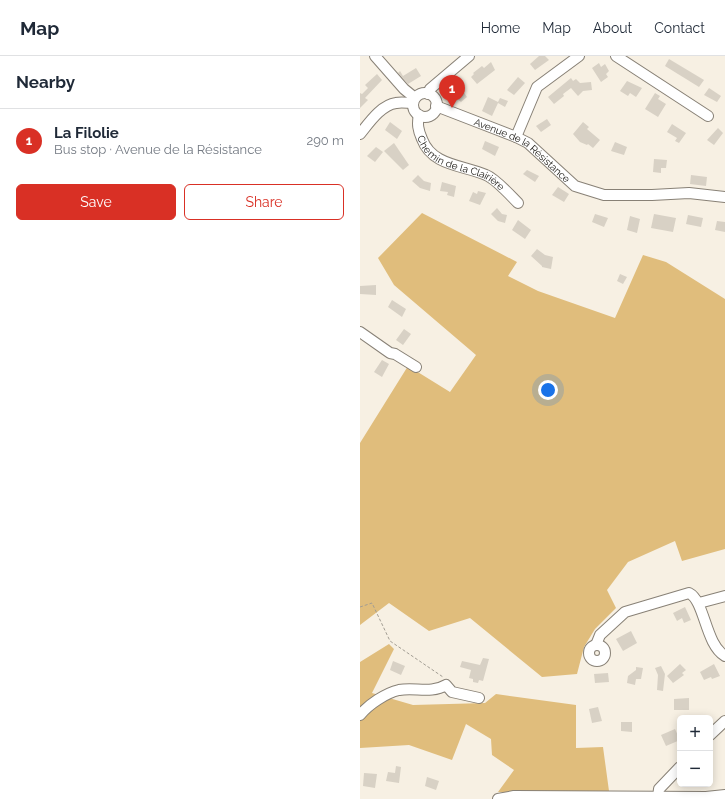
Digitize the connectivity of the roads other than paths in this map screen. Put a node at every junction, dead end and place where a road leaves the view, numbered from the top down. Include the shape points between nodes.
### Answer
1 (375, 56) edge
2 (469, 56) edge
3 (579, 56) edge
4 (616, 56) edge
5 (428, 94) junction
6 (414, 100) junction
7 (436, 106) junction
8 (419, 115) junction
9 (708, 116) dead end
10 (360, 134) edge
11 (516, 137) junction
12 (725, 197) edge
13 (518, 203) dead end
14 (364, 334) edge
15 (416, 367) dead end
16 (725, 596) edge
17 (699, 603) junction
18 (596, 646) dead end
19 (725, 656) edge
20 (480, 698) dead end
21 (360, 715) edge
22 (725, 721) edge
23 (713, 732) edge
24 (677, 770) edge
25 (725, 795) edge
26 (658, 797) junction
27 (706, 798) edge
28 (498, 799) edge

1 - 6 street
2 - 5 street via 430,89
3 - 11 street via 537,87
4 - 9 street
5 - 6 street via 421,94
5 - 7 street via 434,98
6 - 8 street via 413,109
6 - 10 street via 396,103 386,108
7 - 8 street via 432,115
7 - 11 street, Avenue de la Résistance
8 - 13 street, Chemin de la Clairière via 418,130 431,153 444,162 488,175
11 - 12 street, Avenue de la Résistance via 528,143 575,186 604,195 689,193
14 - 15 street via 390,353
16 - 17 street
17 - 18 street via 693,595 685,593 630,610 600,635
17 - 19 street via 716,648
20 - 21 street via 452,692 446,685 431,690 400,690 379,699
22 - 23 street
24 - 26 street via 659,789
25 - 27 street
26 - 27 street
26 - 28 street via 514,796

